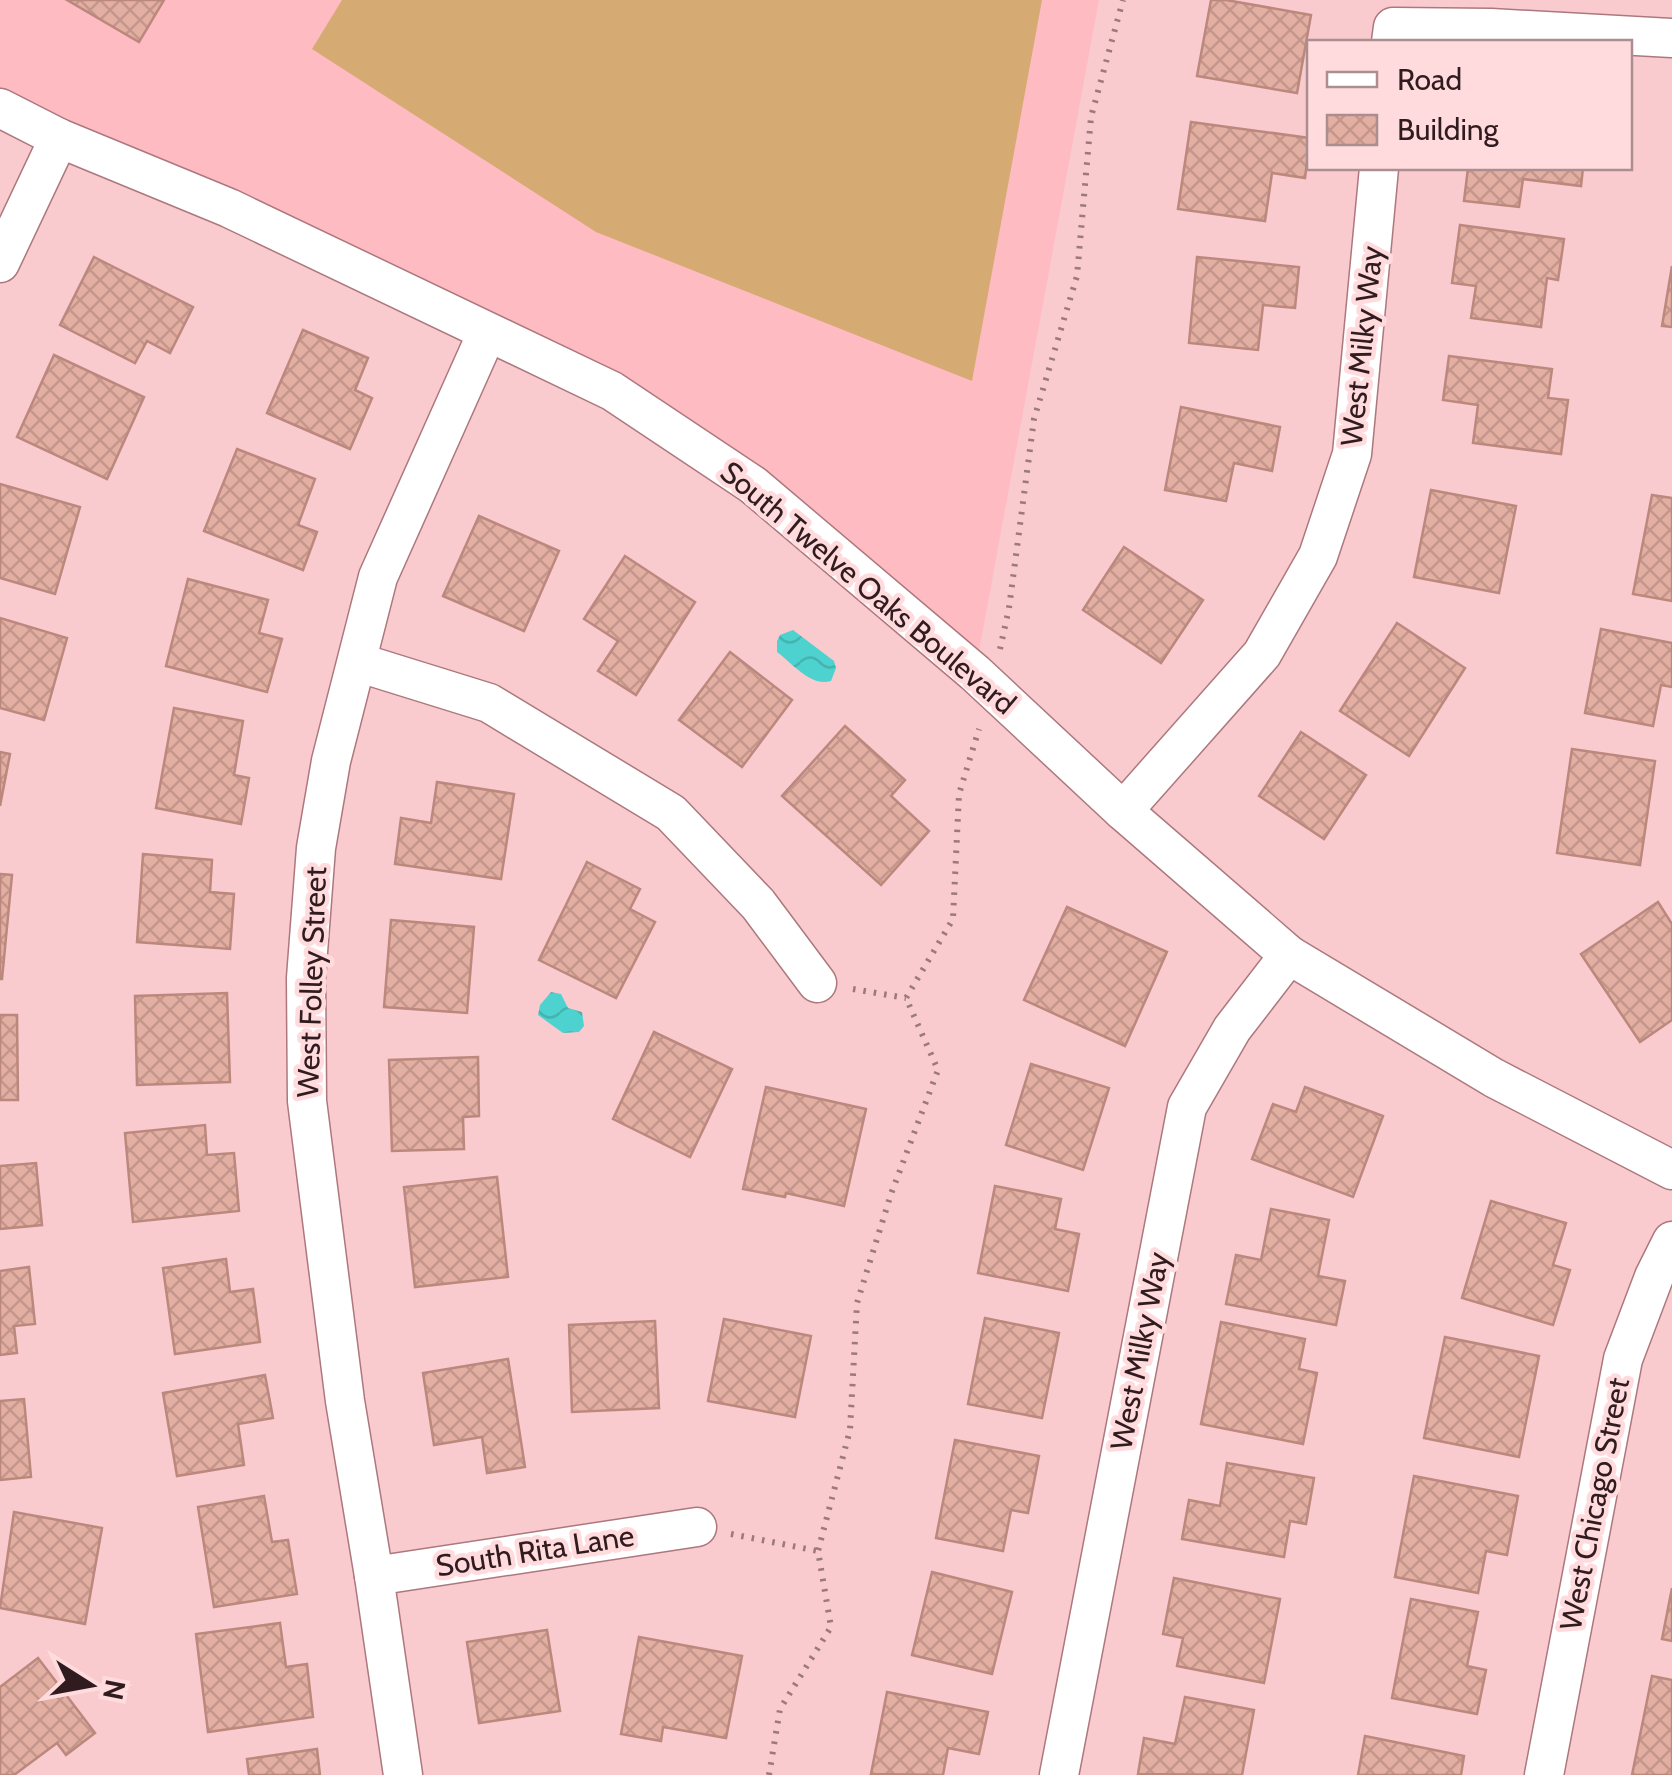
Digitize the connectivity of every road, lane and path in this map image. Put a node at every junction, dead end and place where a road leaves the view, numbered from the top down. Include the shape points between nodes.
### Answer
1 (1123, 0) edge
2 (1392, 35) edge
3 (1672, 38) edge
4 (0, 108) edge
5 (59, 138) junction
6 (1379, 170) edge
7 (0, 263) edge
8 (487, 333) junction
9 (357, 662) junction
10 (992, 689) junction
11 (1123, 811) junction
12 (1289, 955) junction
13 (816, 983) joint
14 (906, 998) junction
15 (1672, 1170) edge
16 (1672, 1241) edge
17 (696, 1526) joint
18 (818, 1551) junction
19 (374, 1576) junction
20 (404, 1775) edge
21 (769, 1775) edge
22 (1058, 1775) edge
23 (1544, 1775) edge

1 - 10 path via 1091,117 1077,276 1034,420
2 - 3 street via 1491,28
4 - 5 street, South Twelve Oaks Boulevard
5 - 7 street
5 - 8 street, South Twelve Oaks Boulevard via 229,208
6 - 11 street, West Milky Way via 1352,454 1318,556 1262,654
8 - 9 street, West Folley Street via 378,577
8 - 10 street, South Twelve Oaks Boulevard via 612,391 754,485
9 - 13 street via 489,704 671,813 758,904
9 - 19 street, West Folley Street via 330,761 316,848 306,978 307,1101 344,1402
10 - 11 street, South Twelve Oaks Boulevard
10 - 14 path via 959,794 953,919
11 - 12 street, South Twelve Oaks Boulevard
12 - 15 street, South Twelve Oaks Boulevard via 1494,1078
12 - 22 street, West Milky Way via 1232,1030 1187,1107
13 - 14 path
14 - 18 path via 938,1070 857,1304 850,1430
16 - 23 street, West Chicago Street via 1623,1359
17 - 18 path
17 - 19 street, South Rita Lane
18 - 21 path via 831,1627 780,1709
19 - 20 street, West Folley Street

